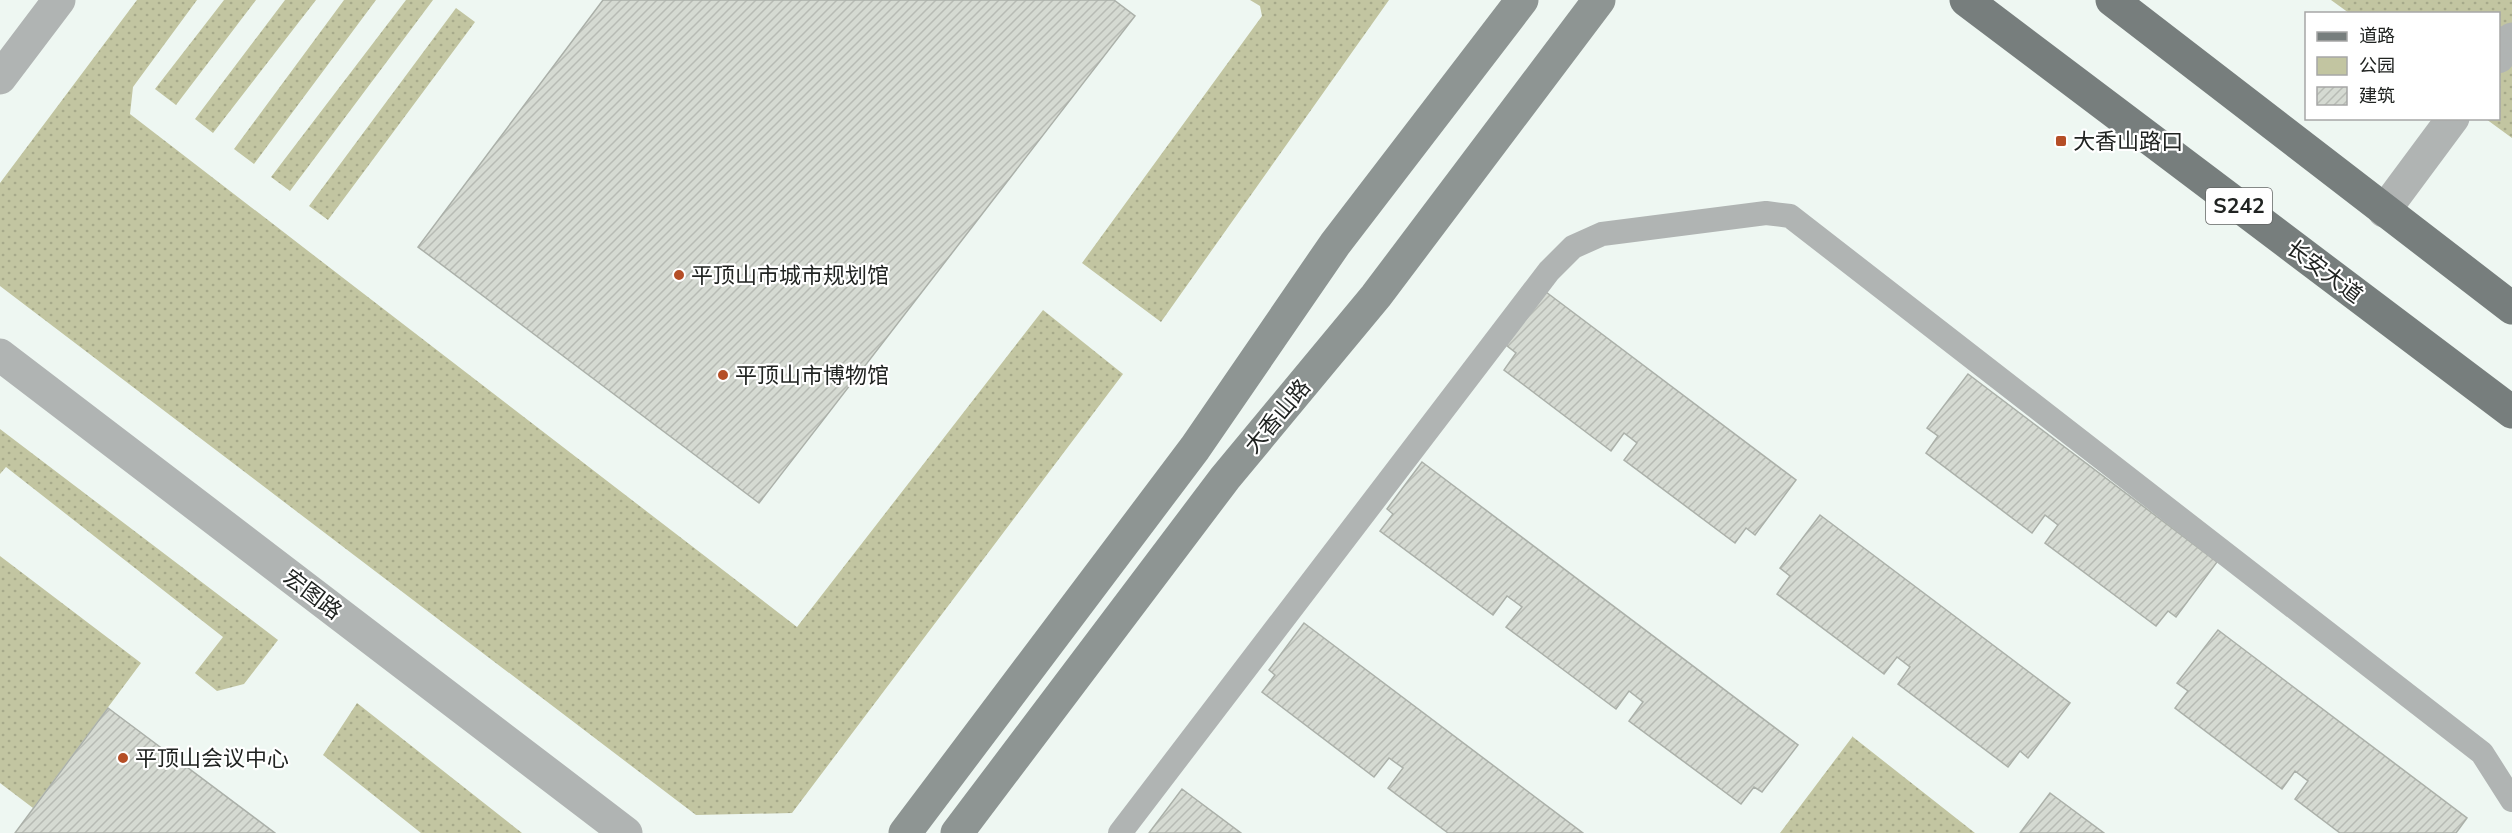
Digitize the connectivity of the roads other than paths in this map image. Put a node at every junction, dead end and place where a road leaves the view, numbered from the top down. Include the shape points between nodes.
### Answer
1 (59, 0) edge
2 (1522, 0) edge
3 (1599, 0) edge
4 (1966, 0) edge
5 (2112, 0) edge
6 (2512, 39) edge
7 (2500, 56) edge
8 (0, 78) edge
9 (2452, 120) edge
10 (2384, 211) junction
11 (2512, 308) edge
12 (0, 355) edge
13 (2512, 412) edge
14 (2512, 800) edge
15 (626, 833) edge
16 (905, 833) edge
17 (957, 833) edge
18 (1120, 833) edge

1 - 8 street
2 - 16 main road, 大香山路 via 1335,244 1195,448
3 - 17 main road, 大香山路 via 1376,296 1225,478
4 - 13 main road, 长安大道 / S242
5 - 10 main road via 2300,142
6 - 7 street
9 - 10 street
10 - 11 main road
12 - 15 street, 宏图路
14 - 18 lane via 2482,753 1791,216 1766,213 1602,234 1573,247 1549,271

